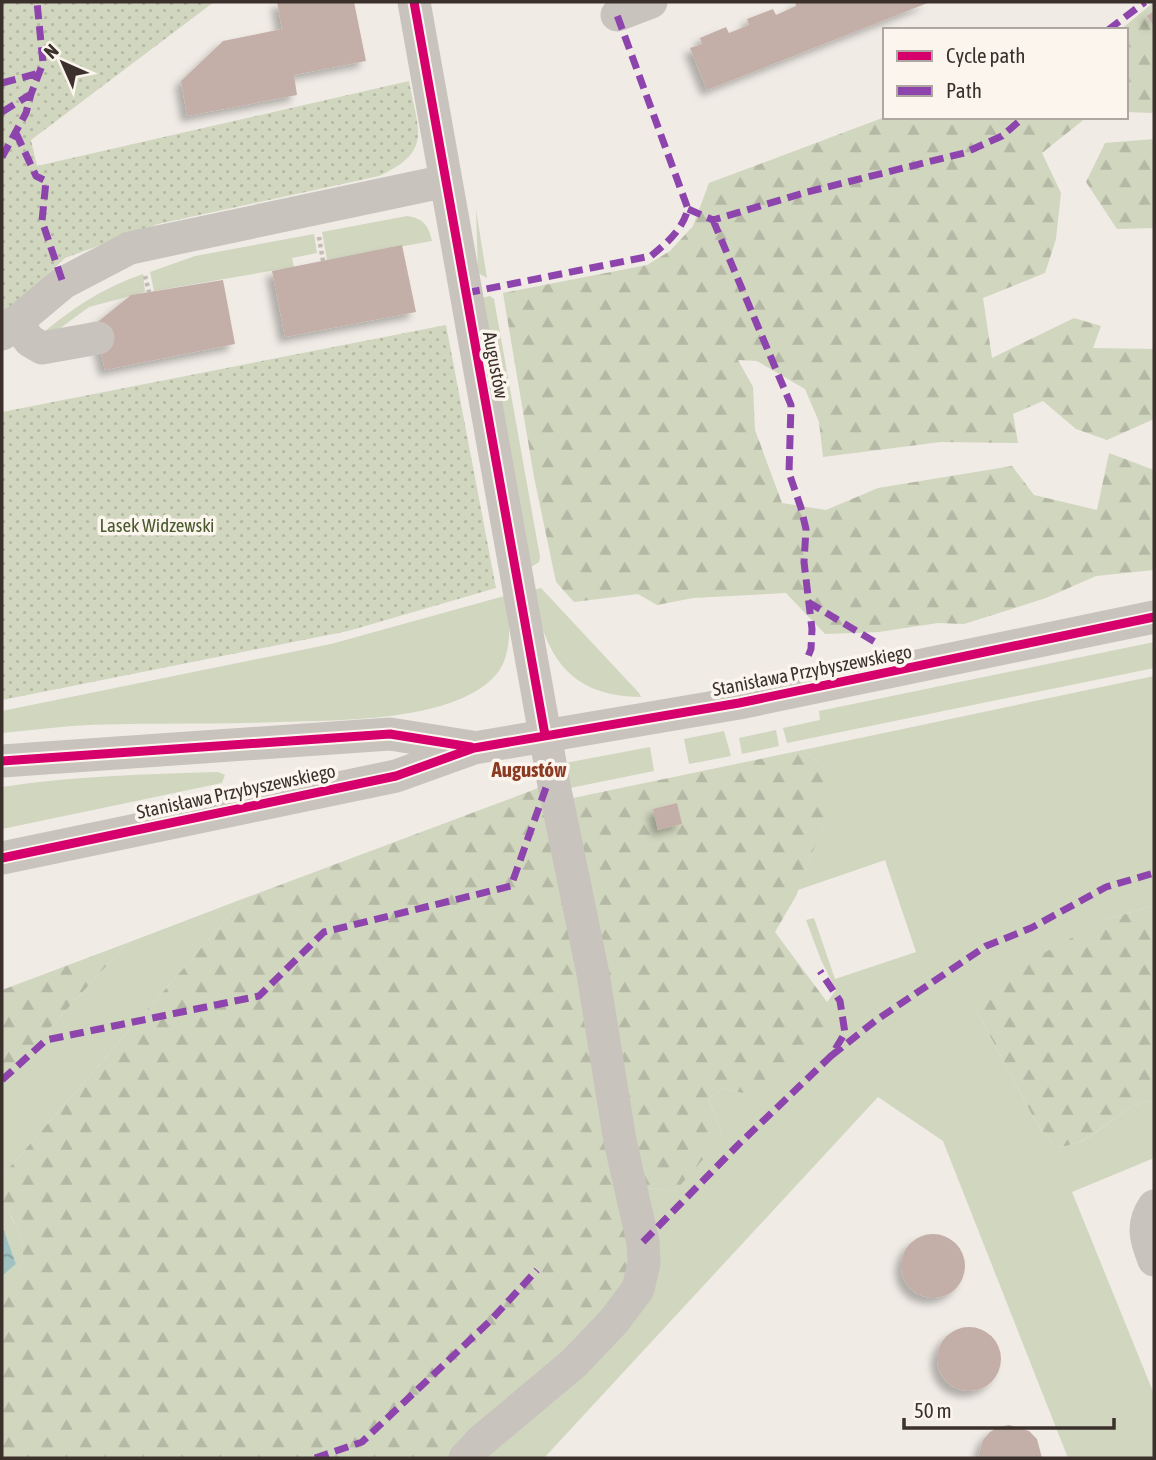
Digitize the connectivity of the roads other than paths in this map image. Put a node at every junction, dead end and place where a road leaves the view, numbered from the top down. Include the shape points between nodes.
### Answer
1 (414, 2) edge
2 (651, 2) edge
3 (617, 15) dead end
4 (446, 181) junction
5 (9, 328) edge
6 (98, 338) dead end
7 (1154, 617) edge
8 (545, 735) junction
9 (474, 748) junction
10 (2, 761) edge
11 (2, 859) edge
12 (1154, 1206) edge
13 (1154, 1260) edge
14 (465, 1458) edge

1 - 4 street, Augustów
2 - 3 street
4 - 5 street via 130,248 63,283
4 - 8 street, Augustów
5 - 6 street via 42,348
7 - 8 street, Stanisława Przybyszewskiego via 739,703
8 - 9 street, Stanisława Przybyszewskiego
8 - 14 street, Augustów via 643,1242 643,1263 638,1289 614,1321 574,1363
9 - 10 street, Stanisława Przybyszewskiego via 390,734
9 - 11 street, Stanisława Przybyszewskiego via 396,776
12 - 13 street via 1145,1237

